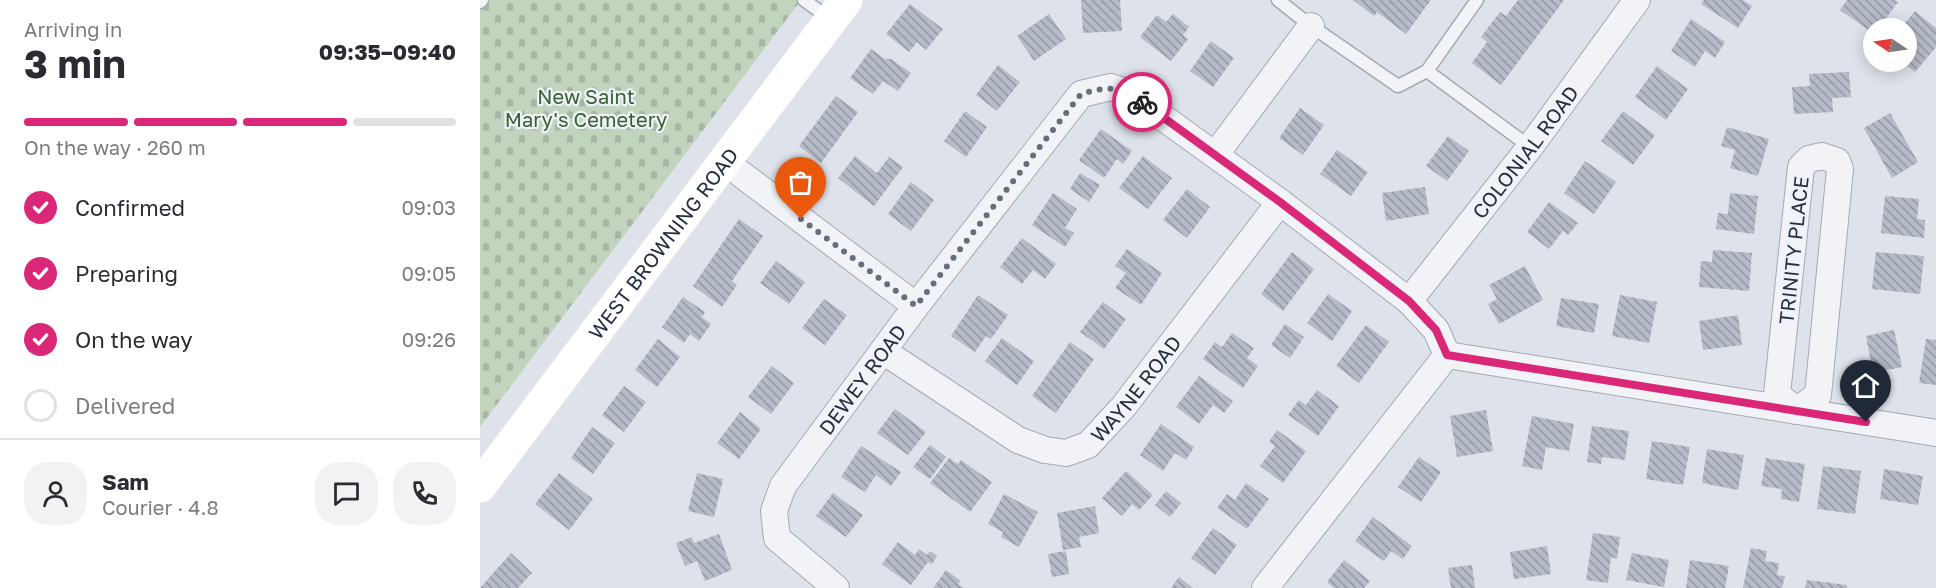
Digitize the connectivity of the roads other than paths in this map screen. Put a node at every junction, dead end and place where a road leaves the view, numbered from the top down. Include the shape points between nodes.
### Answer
1 (804, 0) edge
2 (1278, 0) edge
3 (1477, 0) edge
4 (1637, 0) edge
5 (839, 10) edge
6 (1311, 26) junction
7 (1427, 71) junction
8 (1530, 147) junction
9 (1216, 154) junction
10 (725, 162) junction
11 (1280, 202) junction
12 (1409, 301) junction
13 (916, 306) junction
14 (883, 351) junction
15 (1447, 355) junction
16 (1796, 411) junction
17 (1936, 433) edge
18 (480, 486) edge
19 (836, 588) edge
20 (1265, 588) edge

1 - 5 lane
2 - 6 lane
3 - 7 lane
4 - 8 street, COLONIAL ROAD
5 - 10 main road, WEST BROWNING ROAD
6 - 7 lane via 1398,86
6 - 9 street
7 - 8 lane
8 - 12 street, COLONIAL ROAD
9 - 11 street
9 - 13 street, DEWEY ROAD via 1130,93 1111,87 1081,94
10 - 13 street
10 - 18 main road, WEST BROWNING ROAD
11 - 12 street
11 - 14 street, WAYNE ROAD via 1124,406 1088,445 1066,453 1018,440
12 - 15 street via 1436,330
13 - 14 street, DEWEY ROAD
14 - 19 street, DEWEY ROAD via 783,486 774,511 777,538
15 - 16 street
15 - 20 street
16 - 16 street, TRINITY PLACE via 1818,395 1830,285 1840,169 1837,161 1822,156 1809,159 1801,168 1777,394
16 - 17 street

